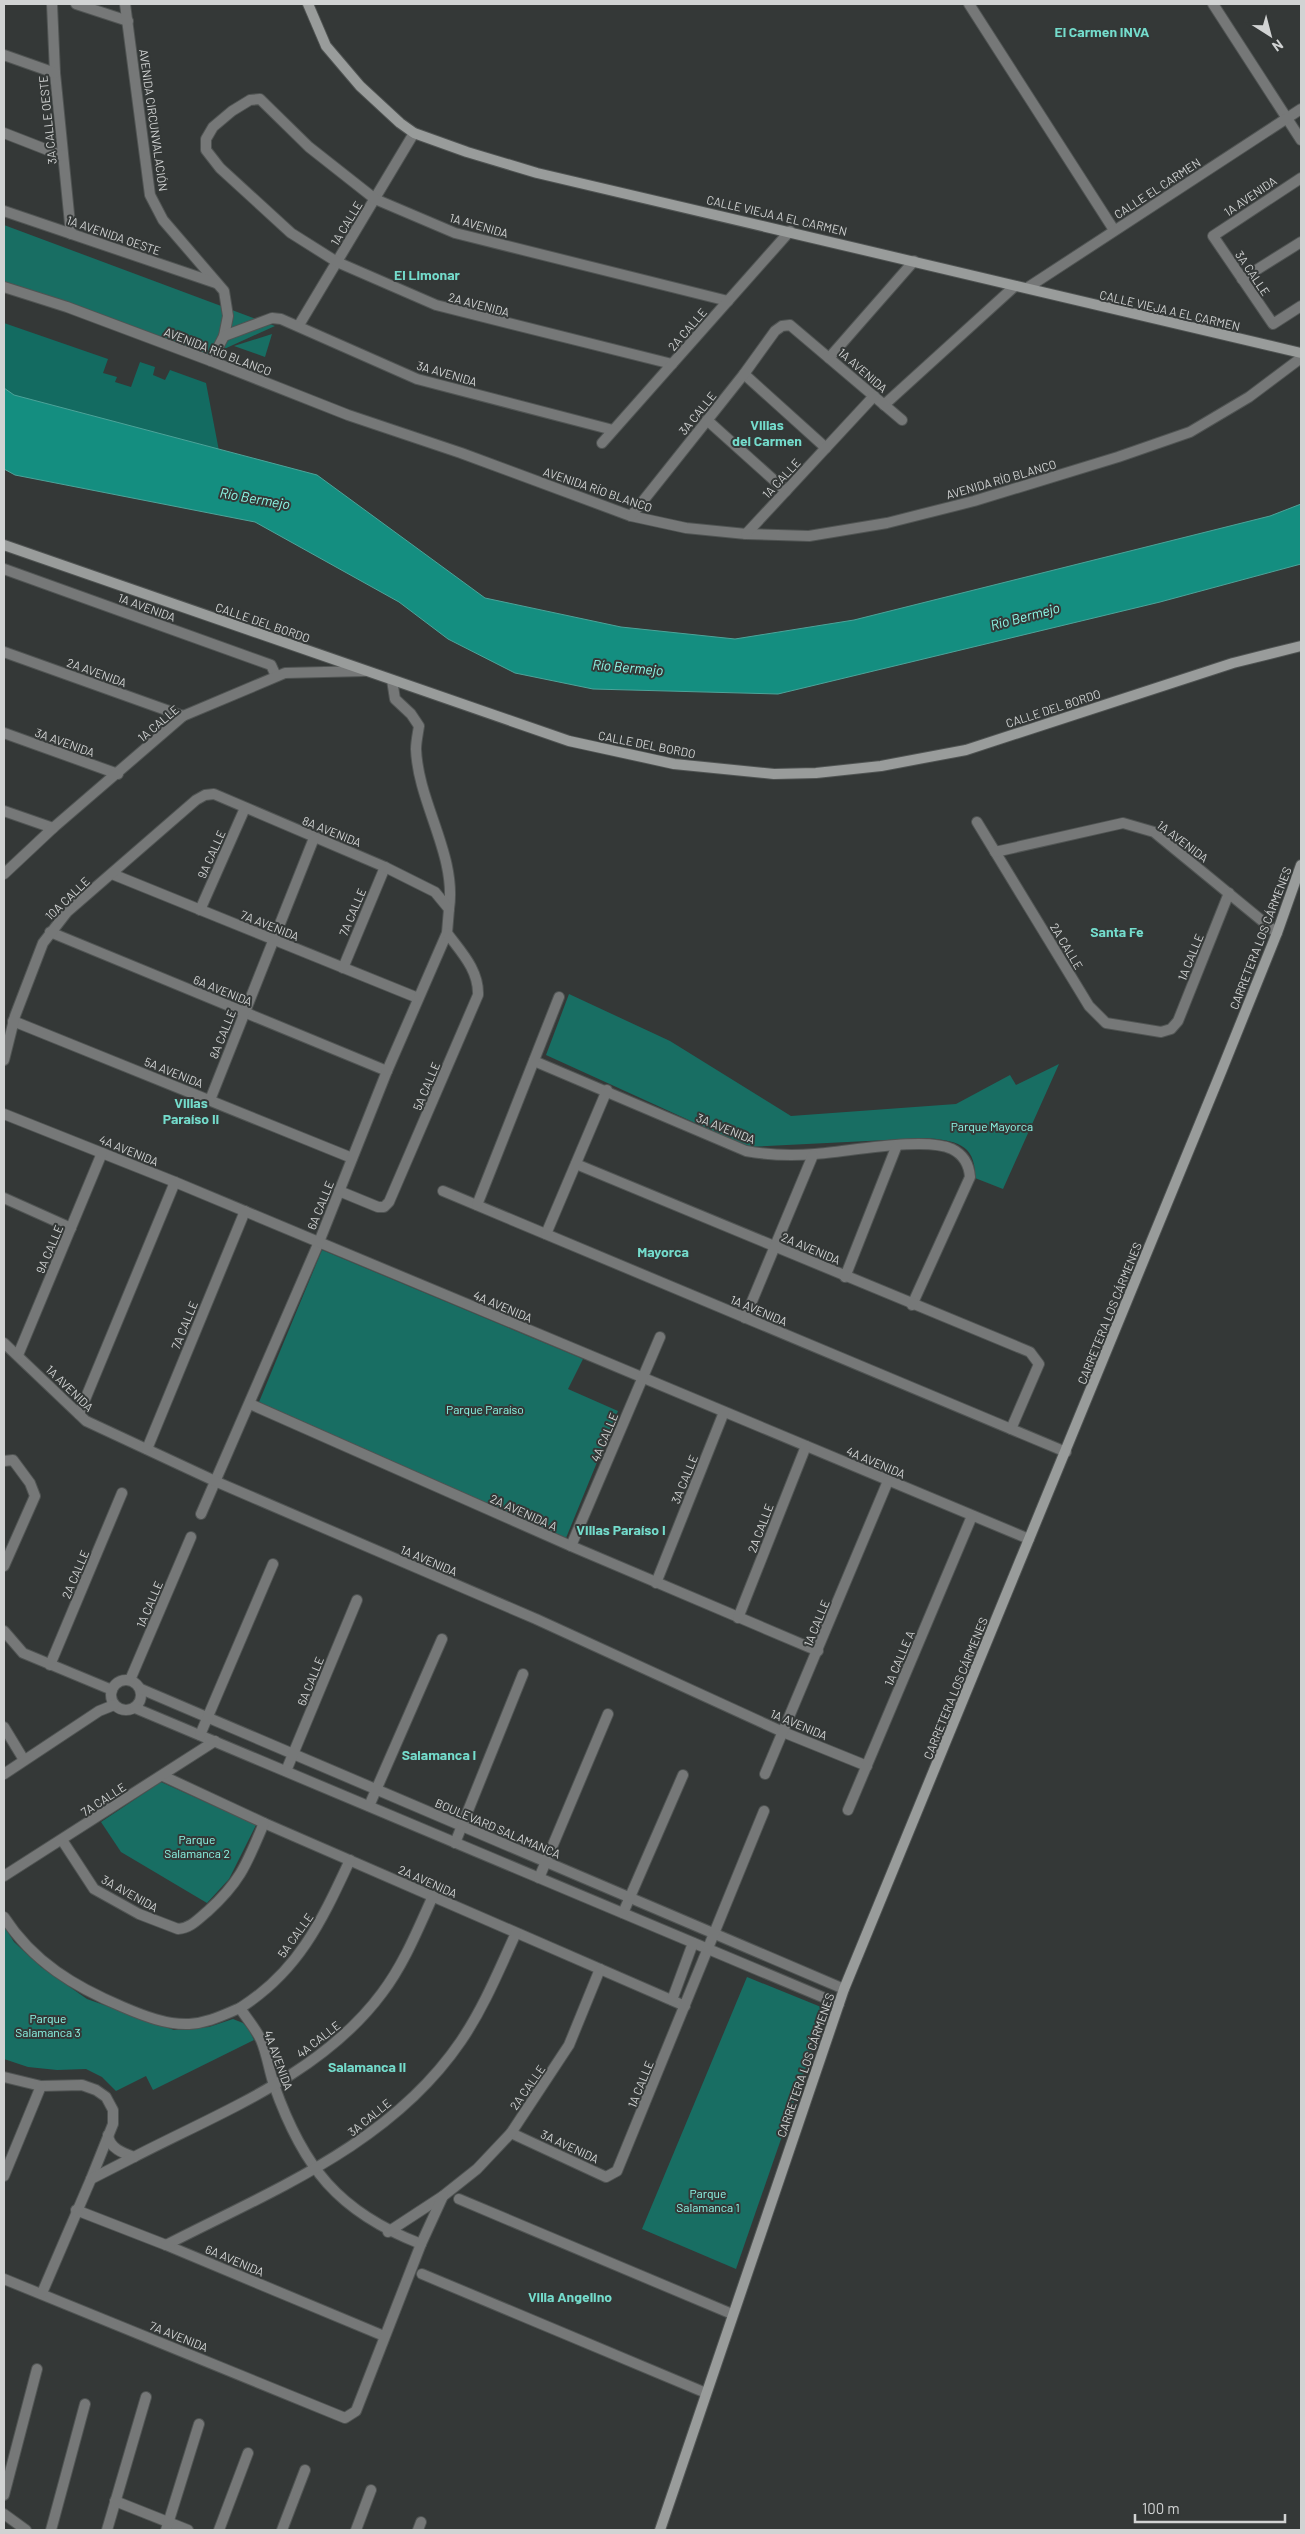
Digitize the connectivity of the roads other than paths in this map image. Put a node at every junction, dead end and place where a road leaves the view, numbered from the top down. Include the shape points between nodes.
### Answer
1 (52, 4) edge
2 (76, 4) edge
3 (125, 4) edge
4 (308, 4) edge
5 (969, 4) edge
6 (1214, 4) edge
7 (128, 21) junction
8 (4, 55) edge
9 (55, 73) junction
10 (1301, 109) edge
11 (1288, 118) junction
12 (4, 133) edge
13 (414, 133) junction
14 (1301, 140) edge
15 (206, 150) joint
16 (63, 156) junction
17 (1301, 178) edge
18 (375, 199) junction
19 (4, 211) edge
20 (1114, 230) junction
21 (790, 231) junction
22 (71, 234) junction
23 (1213, 236) joint
24 (1301, 242) edge
25 (914, 261) junction
26 (337, 262) junction
27 (1242, 279) junction
28 (216, 284) junction
29 (1015, 286) junction
30 (4, 287) edge
31 (1027, 288) junction
32 (728, 301) junction
33 (1301, 306) edge
34 (299, 325) junction
35 (782, 326) joint
36 (224, 336) junction
37 (1301, 353) edge
38 (830, 358) junction
39 (1301, 358) edge
40 (211, 361) junction
41 (672, 364) junction
42 (744, 374) junction
43 (874, 396) junction
44 (884, 404) junction
45 (707, 420) junction
46 (902, 420) dead end
47 (613, 430) junction
48 (602, 443) dead end
49 (826, 448) junction
50 (786, 491) junction
51 (632, 516) junction
52 (746, 534) junction
53 (4, 544) edge
54 (4, 569) edge
55 (1301, 646) edge
56 (4, 652) edge
57 (366, 672) junction
58 (276, 676) junction
59 (392, 680) junction
60 (183, 716) junction
61 (4, 733) edge
62 (118, 774) junction
63 (205, 795) joint
64 (245, 808) junction
65 (4, 811) edge
66 (977, 822) dead end
67 (53, 828) junction
68 (314, 838) junction
69 (996, 852) junction
70 (1301, 865) edge
71 (385, 867) junction
72 (4, 874) edge
73 (112, 874) junction
74 (1229, 893) junction
75 (447, 906) junction
76 (200, 910) junction
77 (50, 932) junction
78 (447, 933) junction
79 (1277, 933) junction
80 (274, 940) junction
81 (343, 968) junction
82 (559, 997) dead end
83 (418, 998) junction
84 (245, 1012) junction
85 (13, 1021) junction
86 (1171, 1029) joint
87 (4, 1060) edge
88 (534, 1061) junction
89 (388, 1071) junction
90 (607, 1090) junction
91 (210, 1100) junction
92 (4, 1114) edge
93 (897, 1145) junction
94 (102, 1153) junction
95 (813, 1155) junction
96 (352, 1158) junction
97 (576, 1164) junction
98 (175, 1182) junction
99 (339, 1191) junction
100 (443, 1191) dead end
101 (4, 1198) edge
102 (478, 1205) junction
103 (245, 1211) junction
104 (71, 1228) junction
105 (546, 1234) junction
106 (319, 1242) junction
107 (775, 1247) junction
108 (845, 1277) junction
109 (912, 1305) junction
110 (745, 1318) junction
111 (660, 1337) dead end
112 (4, 1343) edge
113 (18, 1355) junction
114 (643, 1378) junction
115 (250, 1404) junction
116 (724, 1412) junction
117 (79, 1414) junction
118 (1011, 1429) junction
119 (806, 1446) junction
120 (147, 1448) junction
121 (1066, 1452) junction
122 (4, 1461) edge
123 (888, 1481) junction
124 (217, 1482) junction
125 (122, 1493) dead end
126 (201, 1514) dead end
127 (972, 1516) junction
128 (191, 1538) dead end
129 (1029, 1540) junction
130 (571, 1546) junction
131 (273, 1564) dead end
132 (4, 1566) edge
133 (656, 1583) junction
134 (357, 1600) dead end
135 (738, 1618) junction
136 (4, 1631) edge
137 (442, 1638) dead end
138 (818, 1651) junction
139 (50, 1665) junction
140 (524, 1674) dead end
141 (130, 1680) junction
142 (112, 1690) junction
143 (141, 1690) junction
144 (114, 1704) junction
145 (135, 1708) junction
146 (608, 1714) dead end
147 (208, 1718) junction
148 (4, 1727) edge
149 (783, 1732) junction
150 (200, 1735) junction
151 (215, 1741) junction
152 (293, 1754) junction
153 (24, 1760) junction
154 (867, 1766) junction
155 (286, 1771) junction
156 (4, 1774) edge
157 (765, 1774) dead end
158 (683, 1775) dead end
159 (163, 1776) junction
160 (377, 1790) junction
161 (369, 1806) junction
162 (848, 1810) dead end
163 (764, 1811) dead end
164 (264, 1823) junction
165 (461, 1826) junction
166 (62, 1840) junction
167 (455, 1843) junction
168 (350, 1860) junction
169 (546, 1862) junction
170 (4, 1876) edge
171 (539, 1878) junction
172 (433, 1896) junction
173 (630, 1898) junction
174 (623, 1913) junction
175 (4, 1917) edge
176 (516, 1933) junction
177 (714, 1934) junction
178 (694, 1943) junction
179 (708, 1949) junction
180 (600, 1969) junction
181 (844, 1989) junction
182 (672, 2000) junction
183 (839, 2004) junction
184 (685, 2006) junction
185 (240, 2008) junction
186 (4, 2077) edge
187 (274, 2085) junction
188 (41, 2086) junction
189 (511, 2132) junction
190 (108, 2135) junction
191 (134, 2157) junction
192 (314, 2169) junction
193 (617, 2171) joint
194 (4, 2176) edge
195 (91, 2179) junction
196 (443, 2196) junction
197 (458, 2199) dead end
198 (76, 2210) junction
199 (388, 2232) junction
200 (421, 2244) junction
201 (166, 2245) junction
202 (422, 2274) dead end
203 (4, 2279) edge
204 (42, 2294) junction
205 (732, 2314) junction
206 (384, 2336) junction
207 (38, 2369) dead end
208 (706, 2393) junction
209 (146, 2396) dead end
210 (85, 2404) dead end
211 (345, 2418) joint
212 (199, 2424) dead end
213 (248, 2453) dead end
214 (305, 2470) dead end
215 (371, 2490) dead end
216 (4, 2495) edge
217 (115, 2501) junction
218 (4, 2514) edge
219 (167, 2526) edge
220 (26, 2530) edge
221 (51, 2530) edge
222 (107, 2530) edge
223 (188, 2530) edge
224 (219, 2530) edge
225 (282, 2530) edge
226 (356, 2530) edge
227 (660, 2530) edge

1 - 9 street, 3A CALLE OESTE
2 - 7 street
3 - 7 street, AVENIDA CIRCUNVALACIÓN
4 - 13 street, CALLE VIEJA A EL CARMEN via 326,46 360,86
5 - 20 street
6 - 11 street
7 - 28 street, AVENIDA CIRCUNVALACIÓN via 150,195 163,220
8 - 9 street
9 - 16 street, 3A CALLE OESTE
10 - 11 street, CALLE EL CARMEN
11 - 14 street
11 - 20 street, CALLE EL CARMEN
12 - 16 street
13 - 18 street, 1A CALLE
13 - 21 street, CALLE VIEJA A EL CARMEN via 537,173
15 - 18 street, 1A AVENIDA via 206,138 214,127 232,111 260,98 309,147
15 - 26 street, 2A AVENIDA via 220,168 291,233
16 - 22 street, 3A CALLE OESTE
17 - 23 street, 1A AVENIDA
18 - 26 street, 1A CALLE
18 - 32 street, 1A AVENIDA via 454,233
19 - 22 street, 1A AVENIDA OESTE
20 - 31 street, CALLE EL CARMEN
21 - 25 street, CALLE VIEJA A EL CARMEN
21 - 32 street, 2A CALLE
22 - 28 street, 1A AVENIDA OESTE
23 - 27 street, 3A CALLE
24 - 27 street
25 - 29 street, CALLE VIEJA A EL CARMEN
25 - 38 street
26 - 34 street, 1A CALLE
26 - 41 street, 2A AVENIDA via 436,305
27 - 33 street, 3A CALLE via 1273,324
28 - 36 street, AVENIDA CIRCUNVALACIÓN via 224,292 228,316
29 - 31 street, CALLE VIEJA A EL CARMEN
29 - 44 street
30 - 40 street, AVENIDA RÍO BLANCO
31 - 37 street, CALLE VIEJA A EL CARMEN
32 - 41 street, 2A CALLE
34 - 36 street, 3A AVENIDA via 272,318
34 - 47 street, 3A AVENIDA via 417,379
35 - 38 street, 1A AVENIDA via 790,325
35 - 42 street, 3A CALLE
36 - 40 street, AVENIDA CIRCUNVALACIÓN
38 - 43 street, 1A AVENIDA
39 - 52 street, AVENIDA RÍO BLANCO via 1250,397 1190,432 1118,457 974,501 887,523 809,536
40 - 51 street, AVENIDA RÍO BLANCO via 348,415
41 - 47 street, 2A CALLE
42 - 45 street, 3A CALLE
42 - 49 street
43 - 44 street, 1A AVENIDA
43 - 49 street, 1A CALLE
44 - 46 street, 1A AVENIDA
45 - 50 street
45 - 51 street, 3A CALLE
47 - 48 street, 2A CALLE
49 - 50 street, 1A CALLE
50 - 52 street, 1A CALLE
51 - 52 street, AVENIDA RÍO BLANCO via 686,528
53 - 57 street, CALLE DEL BORDO
54 - 58 street, 1A AVENIDA via 271,665
55 - 59 street, CALLE DEL BORDO via 1234,663 966,750 881,766 816,773 774,774 674,764 569,741
56 - 60 street, 2A AVENIDA
57 - 58 street, 1A CALLE via 285,673
57 - 59 street, CALLE DEL BORDO
58 - 60 street, 1A CALLE
59 - 75 street, 6A CALLE via 395,699 412,714 419,726 416,749 452,892
60 - 62 street, 1A CALLE
61 - 62 street, 3A AVENIDA
62 - 67 street, 1A CALLE
63 - 64 street, 8A AVENIDA via 214,794
63 - 73 street, 10A CALLE
64 - 68 street, 8A AVENIDA
64 - 76 street, 9A CALLE
65 - 67 street
66 - 69 street, 2A CALLE
67 - 72 street, 1A CALLE
68 - 71 street, 8A AVENIDA
68 - 80 street, 8A CALLE
69 - 74 street, 1A AVENIDA via 1123,823 1154,832
69 - 86 street, 2A CALLE via 1098,1017 1106,1024 1161,1032
70 - 79 street, CARRETERA LOS CÁRMENES
71 - 75 street, 8A AVENIDA via 435,892
71 - 81 street, 7A CALLE
73 - 76 street, 7A AVENIDA
73 - 77 street, 10A CALLE via 67,912
74 - 79 street, 1A AVENIDA
74 - 86 street, 1A CALLE via 1178,1022
75 - 78 street, 6A CALLE
76 - 80 street, 7A AVENIDA
77 - 84 street, 6A AVENIDA
77 - 85 street, 10A CALLE
78 - 83 street, 6A CALLE
78 - 99 street, 5A CALLE via 476,974 478,995 389,1202 378,1207
79 - 121 street, CARRETERA LOS CÁRMENES
80 - 81 street, 7A AVENIDA
80 - 84 street, 8A CALLE
81 - 83 street, 7A AVENIDA
82 - 88 street
83 - 89 street, 6A CALLE
84 - 89 street, 6A AVENIDA
84 - 91 street, 8A CALLE
85 - 87 street, 10A CALLE
85 - 91 street, 5A AVENIDA
88 - 90 street, 3A AVENIDA
88 - 102 street
89 - 96 street, 6A CALLE
90 - 95 street, 3A AVENIDA via 746,1152
90 - 97 street
91 - 96 street, 5A AVENIDA
92 - 94 street, 4A AVENIDA
93 - 95 street, 3A AVENIDA
93 - 108 street
93 - 109 street, 3A AVENIDA via 944,1147 963,1157 970,1177
94 - 98 street, 4A AVENIDA
94 - 104 street, 9A CALLE
95 - 107 street
96 - 99 street, 6A CALLE
97 - 105 street
97 - 107 street, 2A AVENIDA
98 - 103 street, 4A AVENIDA
98 - 117 street
99 - 106 street, 6A CALLE
100 - 102 street, 1A AVENIDA
101 - 104 street
102 - 105 street, 1A AVENIDA
103 - 106 street, 4A AVENIDA
103 - 120 street, 7A CALLE
104 - 113 street, 9A CALLE
105 - 110 street, 1A AVENIDA
106 - 114 street, 4A AVENIDA
106 - 115 street, 6A CALLE
107 - 108 street, 2A AVENIDA
107 - 110 street
108 - 109 street, 2A AVENIDA
109 - 118 street, 2A AVENIDA via 1030,1352 1035,1357 1039,1364
110 - 118 street, 1A AVENIDA
111 - 114 street, 4A CALLE
112 - 113 street, 1A AVENIDA
113 - 117 street, 1A AVENIDA
114 - 116 street, 4A AVENIDA
114 - 130 street, 4A CALLE
115 - 124 street, 6A CALLE
115 - 130 street, 2A AVENIDA A
116 - 119 street, 4A AVENIDA
116 - 133 street, 3A CALLE
117 - 120 street, 1A AVENIDA via 86,1421
118 - 121 street, 1A AVENIDA
119 - 123 street, 4A AVENIDA
119 - 135 street, 2A CALLE
120 - 124 street, 1A AVENIDA
121 - 129 street, CARRETERA LOS CÁRMENES
122 - 132 street via 13,1460 30,1483 35,1496
123 - 127 street, 4A AVENIDA
123 - 138 street, 1A CALLE
124 - 126 street, 6A CALLE
124 - 149 street, 1A AVENIDA via 536,1620
125 - 139 street, 2A CALLE
127 - 129 street, 4A AVENIDA
127 - 154 street, 1A CALLE A
128 - 141 street, 1A CALLE
129 - 181 street, CARRETERA LOS CÁRMENES
130 - 133 street, 2A AVENIDA A
131 - 147 street
133 - 135 street, 2A AVENIDA A
134 - 152 street, 6A CALLE
135 - 138 street, 2A AVENIDA A
136 - 139 street via 23,1653
137 - 160 street
138 - 149 street, 1A CALLE
139 - 142 street
140 - 165 street
141 - 142 street via 119,1681
141 - 143 street
142 - 144 street
143 - 145 street via 141,1700
143 - 147 street, BOULEVARD SALAMANCA
144 - 145 street via 124,1710
144 - 153 street
145 - 150 street
146 - 169 street
147 - 150 street
147 - 152 street, BOULEVARD SALAMANCA
148 - 153 street
149 - 154 street, 1A AVENIDA
149 - 157 street, 1A CALLE
150 - 151 street
151 - 155 street
151 - 159 street, 7A CALLE
152 - 155 street, 6A CALLE
152 - 160 street, BOULEVARD SALAMANCA
153 - 156 street
154 - 162 street, 1A CALLE A
155 - 161 street
158 - 173 street
159 - 164 street, 2A AVENIDA
159 - 166 street, 7A CALLE
160 - 161 street
160 - 165 street, BOULEVARD SALAMANCA
161 - 167 street
163 - 177 street
164 - 166 street, 3A AVENIDA via 232,1887 193,1924 178,1930 139,1914 94,1889
164 - 168 street, 2A AVENIDA
165 - 167 street
165 - 169 street, BOULEVARD SALAMANCA
166 - 170 street, 7A CALLE
167 - 171 street
168 - 172 street, 2A AVENIDA
168 - 185 street, 5A CALLE via 313,1935 274,1981
169 - 171 street
169 - 173 street, BOULEVARD SALAMANCA
171 - 174 street
172 - 176 street, 2A AVENIDA
172 - 187 street, 4A CALLE via 404,1960 382,1994 347,2033 313,2061
173 - 174 street
173 - 177 street, BOULEVARD SALAMANCA
174 - 178 street
175 - 185 street via 34,1954 77,1986 136,2013 190,2024 211,2020
176 - 180 street, 2A AVENIDA
176 - 192 street, 3A CALLE via 480,2009 441,2067 384,2123 348,2150
177 - 179 street
177 - 181 street, BOULEVARD SALAMANCA
178 - 179 street
178 - 182 street
179 - 183 street
179 - 184 street, 1A CALLE
180 - 182 street, 2A AVENIDA
180 - 189 street, 2A CALLE via 570,2045
181 - 183 street, CARRETERA LOS CÁRMENES
182 - 184 street, 2A AVENIDA
183 - 205 street, CARRETERA LOS CÁRMENES
184 - 193 street, 1A CALLE
185 - 187 street, 4A AVENIDA via 261,2041
186 - 188 street
187 - 191 street, 4A CALLE
187 - 192 street, 4A AVENIDA
188 - 190 street via 82,2085 106,2097 114,2118
188 - 194 street
189 - 193 street, 3A AVENIDA via 606,2177
189 - 196 street, 2A CALLE via 477,2168
190 - 191 street via 114,2147
190 - 195 street
191 - 195 street, 4A CALLE
192 - 199 street, 4A AVENIDA via 342,2200
192 - 201 street, 3A CALLE
195 - 198 street
196 - 199 street, 2A CALLE
196 - 200 street, 2A CALLE
197 - 205 street
198 - 201 street, 6A AVENIDA
198 - 204 street
199 - 200 street, 4A AVENIDA
200 - 206 street, 2A CALLE
201 - 206 street, 6A AVENIDA
202 - 208 street
203 - 204 street, 7A AVENIDA
204 - 211 street, 7A AVENIDA
205 - 208 street, CARRETERA LOS CÁRMENES
206 - 211 street, 2A CALLE via 356,2411
207 - 216 street
208 - 227 street, CARRETERA LOS CÁRMENES
209 - 217 street
210 - 221 street
212 - 219 street
213 - 224 street
214 - 225 street
215 - 226 street
217 - 219 street
217 - 222 street
218 - 220 street
219 - 223 street

